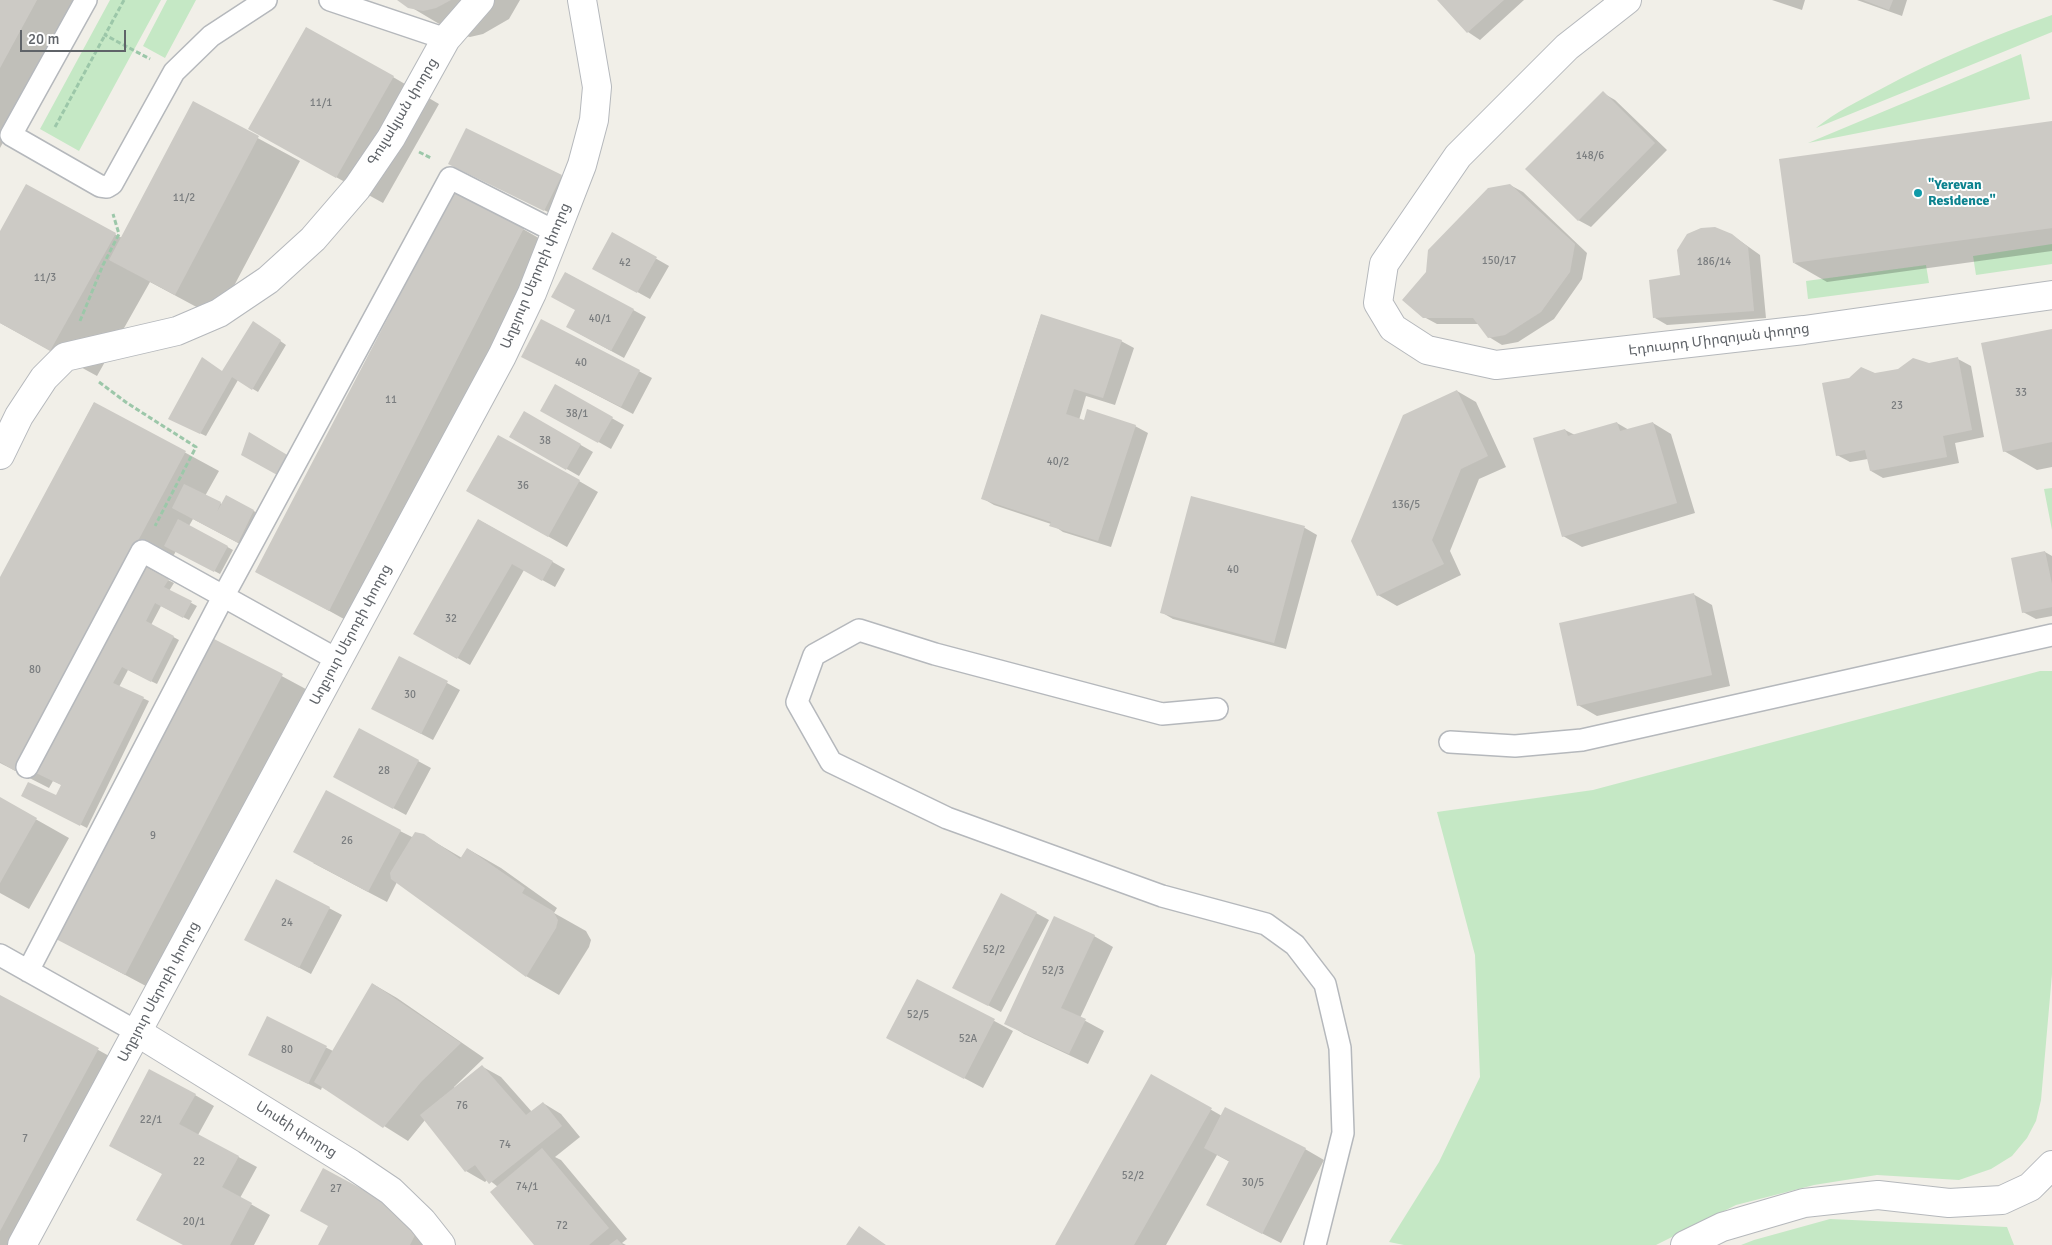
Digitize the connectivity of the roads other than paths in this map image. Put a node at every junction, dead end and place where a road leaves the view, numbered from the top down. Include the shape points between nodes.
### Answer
1 (86, 0) edge
2 (266, 0) edge
3 (330, 0) edge
4 (480, 0) edge
5 (582, 0) edge
6 (1627, 0) edge
7 (446, 40) junction
8 (556, 232) junction
9 (2052, 295) edge
10 (0, 456) edge
11 (223, 597) junction
12 (2052, 635) edge
13 (338, 660) junction
14 (1217, 708) dead end
15 (1450, 742) dead end
16 (27, 767) dead end
17 (0, 955) edge
18 (28, 971) junction
19 (137, 1032) junction
20 (2052, 1165) edge
21 (22, 1245) edge
22 (441, 1245) edge
23 (1315, 1245) edge
24 (1685, 1245) edge

1 - 2 lane via 11,135 107,187 112,184 174,72 211,36
3 - 7 lane
4 - 7 street, Գուլակյան փողոց
5 - 8 street, Աղբյուր Սերոբի փողոց via 597,87 594,120 582,165
6 - 9 street, Էդուարդ Միրզոյան փողոց via 1567,46 1458,156 1384,264 1378,303 1393,328 1427,350 1496,366 1804,330
7 - 10 street, Գուլակյան փողոց via 391,138 357,188 313,239 268,280 219,313 177,331 65,357 44,378 18,416
8 - 11 lane via 450,178
8 - 13 street, Աղբյուր Սերոբի փողոց via 502,356
11 - 13 lane
11 - 16 lane via 142,551
11 - 18 lane
12 - 15 lane via 1582,740 1515,746
13 - 19 street, Աղբյուր Սերոբի փողոց
14 - 23 lane via 1162,714 935,654 859,630 814,655 798,702 831,762 947,818 1162,896 1266,924 1295,945 1325,984 1340,1048 1343,1133
17 - 18 lane
18 - 19 lane
19 - 21 street, Աղբյուր Սերոբի փողոց
19 - 22 street, Սոսեի փողոց via 391,1191
20 - 24 street via 2030,1187 2002,1200 1949,1203 1878,1195 1804,1203 1722,1227

